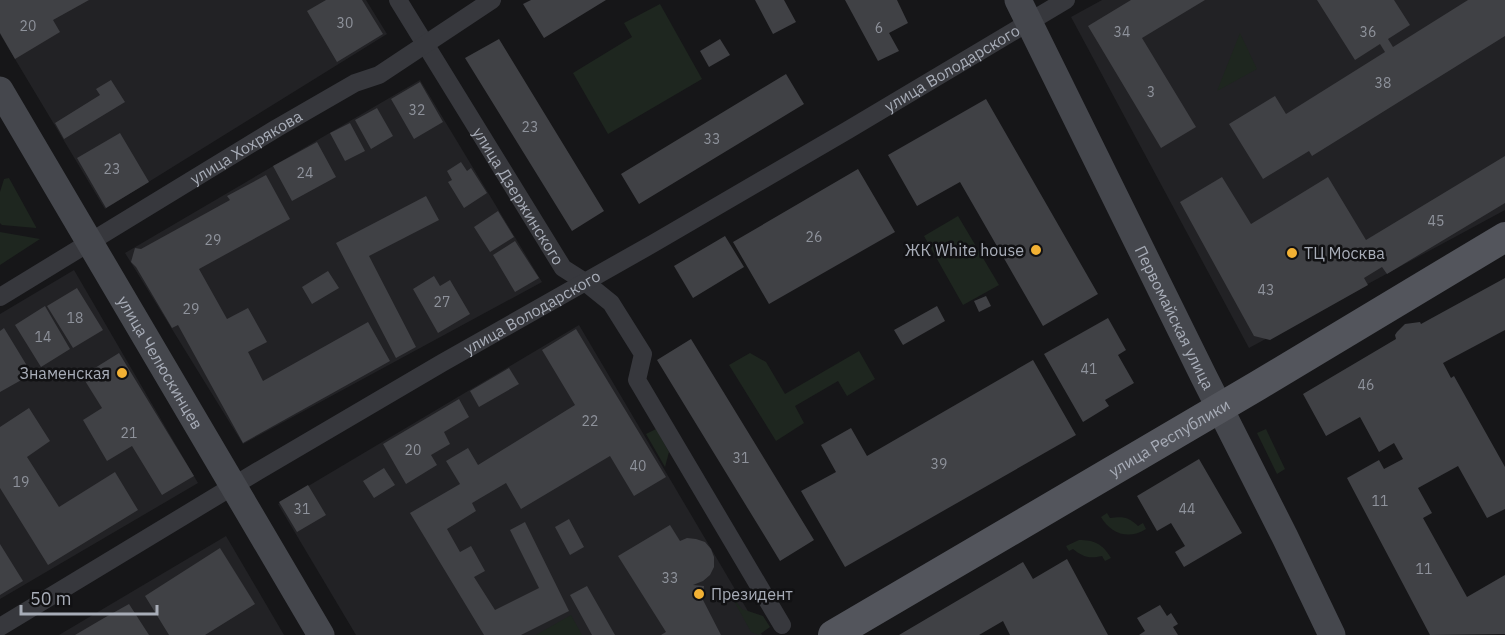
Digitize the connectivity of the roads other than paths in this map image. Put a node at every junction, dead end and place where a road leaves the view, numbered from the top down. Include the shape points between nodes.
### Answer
1 (398, 0) edge
2 (492, 0) edge
3 (1066, 0) edge
4 (1024, 11) edge
5 (425, 44) junction
6 (0, 90) edge
7 (1505, 237) edge
8 (90, 243) junction
9 (585, 282) junction
10 (0, 297) edge
11 (1220, 408) junction
12 (234, 486) junction
13 (782, 625) dead end
14 (0, 627) edge
15 (321, 635) edge
16 (833, 635) edge
17 (1332, 635) edge

1 - 5 street, улица Дзержинского
2 - 5 street, улица Хохрякова
3 - 4 street, улица Володарского
4 - 9 street, улица Володарского via 858,124
4 - 11 street, Первомайская улица
5 - 8 street, улица Хохрякова via 379,75 355,83 277,128
5 - 9 street, улица Дзержинского via 563,268
6 - 8 street, улица Челюскинцев
7 - 11 main road, улица Республики
8 - 10 street, улица Хохрякова
8 - 12 street, улица Челюскинцев
9 - 12 street, улица Володарского
9 - 13 street, улица Дзержинского via 611,303 644,354 637,380
11 - 16 main road, улица Республики
11 - 17 street, Первомайская улица
12 - 14 street, улица Володарского
12 - 15 street, улица Челюскинцев

